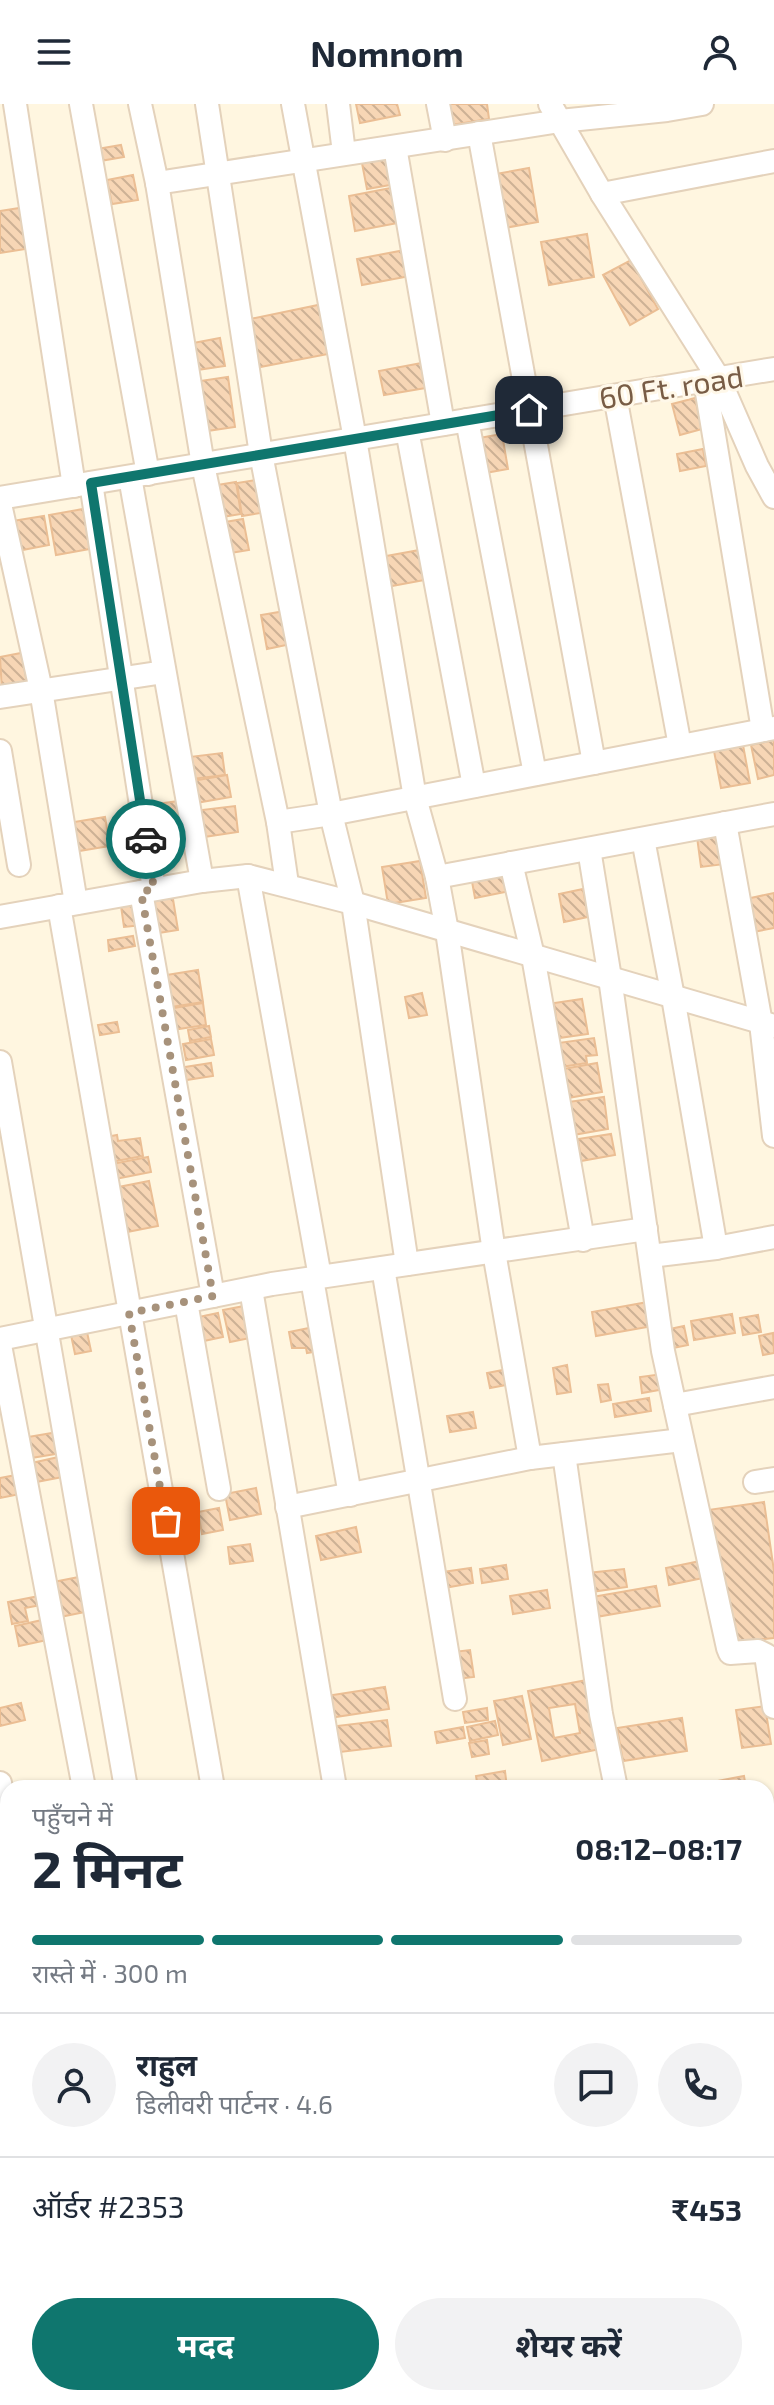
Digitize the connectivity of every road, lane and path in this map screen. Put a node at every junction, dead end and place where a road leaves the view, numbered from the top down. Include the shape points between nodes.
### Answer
1 (15, 104) edge
2 (81, 104) edge
3 (140, 104) edge
4 (207, 104) edge
5 (293, 104) edge
6 (338, 104) edge
7 (438, 104) edge
8 (702, 104) edge
9 (555, 112) edge
10 (479, 133) junction
11 (445, 140) junction
12 (395, 147) junction
13 (344, 153) junction
14 (302, 160) junction
15 (774, 161) edge
16 (220, 173) junction
17 (157, 183) junction
18 (602, 194) junction
19 (774, 369) edge
20 (712, 380) junction
21 (615, 396) junction
22 (529, 410) junction
23 (467, 420) junction
24 (443, 424) junction
25 (407, 430) junction
26 (355, 439) junction
27 (261, 454) junction
28 (765, 464) edge
29 (203, 465) junction
30 (139, 475) junction
31 (83, 484) junction
32 (774, 497) edge
33 (0, 501) edge
34 (164, 672) junction
35 (122, 679) junction
36 (41, 690) junction
37 (0, 697) edge
38 (768, 729) edge
39 (680, 746) junction
40 (0, 751) edge
41 (594, 763) junction
42 (535, 774) junction
43 (474, 786) junction
44 (415, 798) junction
45 (331, 814) junction
46 (774, 814) edge
47 (278, 822) junction
48 (725, 823) junction
49 (643, 839) junction
50 (589, 849) junction
51 (511, 863) junction
52 (19, 865) dead end
53 (248, 876) junction
54 (437, 877) junction
55 (202, 881) junction
56 (287, 884) junction
57 (148, 890) junction
58 (353, 903) junction
59 (68, 905) junction
60 (0, 917) edge
61 (447, 931) junction
62 (533, 956) junction
63 (610, 978) junction
64 (673, 997) junction
65 (767, 1024) edge
66 (0, 1062) edge
67 (774, 1136) edge
68 (646, 1229) junction
69 (774, 1237) edge
70 (583, 1240) junction
71 (716, 1248) junction
72 (494, 1252) junction
73 (650, 1256) junction
74 (407, 1264) junction
75 (383, 1268) junction
76 (316, 1278) junction
77 (251, 1289) junction
78 (213, 1296) junction
79 (186, 1302) junction
80 (129, 1313) junction
81 (45, 1330) junction
82 (0, 1339) edge
83 (0, 1345) edge
84 (774, 1387) edge
85 (675, 1405) junction
86 (682, 1440) junction
87 (564, 1454) junction
88 (530, 1458) junction
89 (419, 1482) junction
90 (219, 1489) dead end
91 (350, 1495) junction
92 (287, 1507) junction
93 (455, 1699) dead end
94 (774, 1707) edge
95 (82, 1780) edge
96 (125, 1780) edge
97 (212, 1780) edge
98 (334, 1780) edge
99 (614, 1780) edge

1 - 31 street
2 - 30 street
3 - 17 street
4 - 16 street
5 - 14 street
6 - 13 street
7 - 11 street
8 - 9 street via 667,110
9 - 10 street
9 - 18 street
10 - 11 street
10 - 22 street
11 - 12 street
12 - 13 street
12 - 24 street
13 - 14 street
14 - 16 street
14 - 26 street
15 - 18 street
16 - 17 street
16 - 27 street
17 - 29 street
18 - 20 street
19 - 20 street, 60 Ft. road
20 - 21 street, 60 Ft. road
20 - 28 street
20 - 38 street
21 - 22 street, 60 Ft. road
21 - 39 street
22 - 23 street, 60 Ft. road
22 - 41 street
23 - 24 street, 60 Ft. road
23 - 42 street
24 - 25 street, 60 Ft. road
25 - 26 street, 60 Ft. road
25 - 43 street
26 - 27 street, 60 Ft. road
26 - 44 street
27 - 29 street, 60 Ft. road
27 - 45 street
28 - 32 street
29 - 30 street, 60 Ft. road
29 - 47 street
30 - 31 street, 60 Ft. road
30 - 34 street
31 - 33 street, 60 Ft. road
31 - 35 street
33 - 36 street
34 - 35 street
34 - 55 street
35 - 36 street
35 - 57 street
36 - 37 street
36 - 59 street
38 - 39 street
39 - 41 street
40 - 52 street
41 - 42 street
42 - 43 street
43 - 44 street
44 - 45 street
44 - 54 street
45 - 47 street
45 - 58 street
46 - 48 street
47 - 56 street
48 - 49 street
48 - 65 street
49 - 50 street
49 - 64 street
50 - 51 street
50 - 63 street
51 - 54 street
51 - 62 street
53 - 55 street
53 - 56 street
53 - 76 street
54 - 61 street
55 - 57 street
56 - 58 street
57 - 59 street
57 - 78 street
58 - 61 street
58 - 74 street
59 - 60 street
59 - 80 street
61 - 62 street
61 - 72 street
62 - 63 street
62 - 70 street
63 - 64 street
63 - 68 street
64 - 65 street
64 - 71 street
65 - 67 street
66 - 81 street
68 - 70 street
68 - 73 street
69 - 71 street
70 - 72 street
71 - 73 street
72 - 74 street
72 - 88 street
73 - 85 street
74 - 75 street
75 - 76 street
75 - 89 street
76 - 77 street
76 - 91 street
77 - 78 street
77 - 92 street
78 - 79 street
79 - 80 street
79 - 90 street
80 - 81 street
80 - 97 street
81 - 82 street
81 - 96 street
83 - 95 street
84 - 85 street
85 - 86 street
86 - 87 street
86 - 94 street via 728,1648 730,1653 766,1655
87 - 88 street
87 - 99 street
88 - 89 street
89 - 91 street
89 - 93 street
91 - 92 street
92 - 98 street

